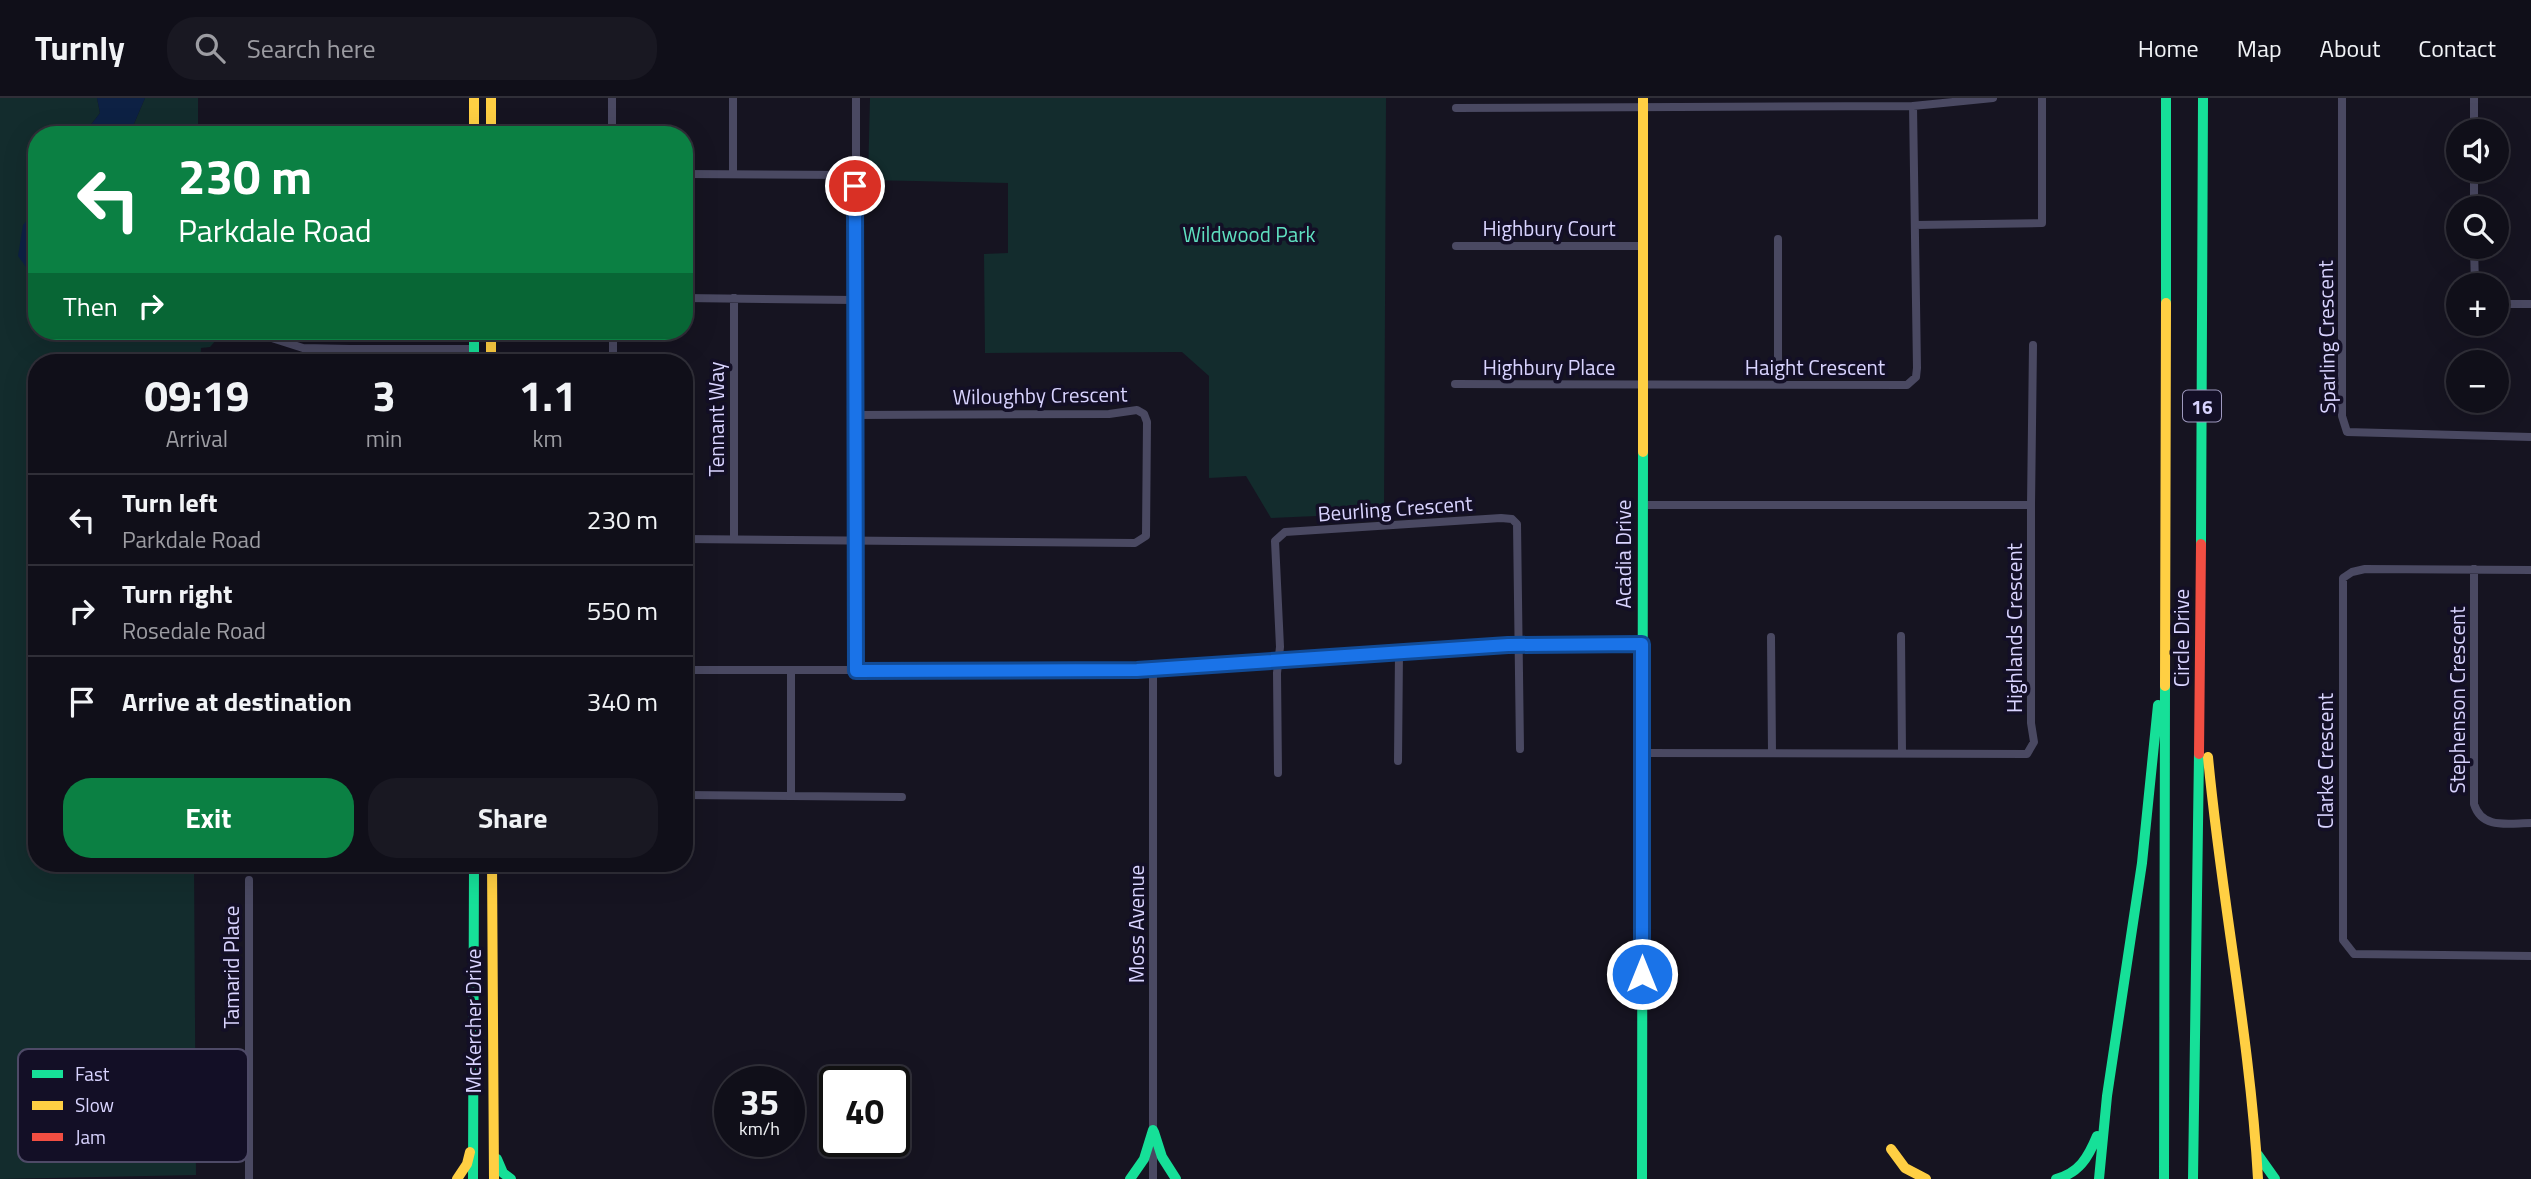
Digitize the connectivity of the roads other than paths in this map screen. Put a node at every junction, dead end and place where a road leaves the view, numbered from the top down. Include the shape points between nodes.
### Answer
1 (474, 98) edge
2 (491, 98) edge
3 (612, 98) edge
4 (733, 98) edge
5 (856, 98) edge
6 (1993, 98) edge
7 (2042, 98) edge
8 (2165, 98) edge
9 (2342, 98) edge
10 (2474, 98) edge
11 (2203, 99) edge
12 (1643, 103) edge
13 (1913, 106) junction
14 (1455, 108) dead end
15 (2474, 119) edge
16 (474, 126) edge
17 (491, 126) edge
18 (612, 126) edge
19 (693, 174) edge
20 (733, 174) junction
21 (854, 175) junction
22 (1915, 225) junction
23 (1777, 239) dead end
24 (1456, 246) dead end
25 (1643, 246) junction
26 (693, 298) edge
27 (734, 298) junction
28 (855, 300) junction
29 (2509, 304) edge
30 (2531, 304) edge
31 (278, 340) edge
32 (474, 340) edge
33 (2033, 345) dead end
34 (350, 349) junction
35 (474, 349) junction
36 (350, 354) edge
37 (474, 354) edge
38 (1778, 383) junction
39 (1455, 384) dead end
40 (1642, 384) junction
41 (856, 415) junction
42 (2531, 436) edge
43 (1643, 505) junction
44 (2031, 505) junction
45 (693, 539) edge
46 (734, 540) junction
47 (856, 541) junction
48 (2474, 569) junction
49 (2531, 570) edge
50 (2167, 590) junction
51 (1901, 636) dead end
52 (1771, 637) dead end
53 (1642, 644) junction
54 (1519, 645) junction
55 (1399, 652) junction
56 (1279, 660) junction
57 (1153, 669) junction
58 (693, 670) edge
59 (790, 671) junction
60 (856, 671) junction
61 (2200, 710) junction
62 (1520, 748) dead end
63 (1643, 753) junction
64 (1772, 753) junction
65 (1902, 753) junction
66 (1398, 761) dead end
67 (1278, 774) dead end
68 (693, 795) edge
69 (791, 796) junction
70 (902, 797) dead end
71 (2531, 823) edge
72 (474, 872) edge
73 (492, 872) edge
74 (249, 880) dead end
75 (2531, 956) edge
76 (2101, 1125) junction
77 (1153, 1130) junction
78 (473, 1136) junction
79 (1891, 1149) dead end
80 (493, 1150) junction
81 (2257, 1153) junction
82 (249, 1179) edge
83 (457, 1179) edge
84 (473, 1179) edge
85 (494, 1179) edge
86 (511, 1179) edge
87 (1130, 1179) edge
88 (1153, 1179) edge
89 (1176, 1179) edge
90 (1642, 1179) edge
91 (1926, 1179) edge
92 (2056, 1179) edge
93 (2099, 1179) edge
94 (2164, 1179) edge
95 (2193, 1179) edge
96 (2258, 1179) edge
97 (2275, 1179) edge

1 - 16 main road
2 - 17 main road
3 - 18 street
4 - 20 street
5 - 21 street
6 - 13 street
7 - 22 street via 2042,223
8 - 50 main road, Circle Drive / 16
9 - 42 street, Sparling Crescent via 2342,416 2347,432
10 - 15 street
11 - 61 main road, Circle Drive / 16
12 - 13 street
12 - 14 street
12 - 25 main road, Acadia Drive
13 - 22 street, Haight Crescent
19 - 20 street
20 - 21 street
21 - 28 street
22 - 38 street, Haight Crescent via 1917,368 1912,382
23 - 38 street
24 - 25 street, Highbury Court
25 - 40 main road, Acadia Drive
26 - 27 street
27 - 28 street
27 - 46 street, Tennant Way
28 - 41 street
29 - 30 street
31 - 34 street via 303,348
32 - 35 main road
33 - 44 street
34 - 35 street
34 - 36 street
35 - 37 main road
38 - 40 street, Haight Crescent
39 - 40 street, Highbury Place
40 - 43 main road, Acadia Drive
41 - 47 street
41 - 47 street, Wiloughby Crescent via 1109,414 1137,410 1147,422 1148,530 1135,543
43 - 44 street
43 - 53 main road, Acadia Drive
44 - 65 street, Highlands Crescent via 2034,742 2027,754
45 - 46 street
46 - 47 street
47 - 60 street
48 - 49 street, Clarke Crescent
48 - 71 street, Stephenson Crescent via 2474,804 2477,815 2488,823
48 - 75 street, Clarke Crescent via 2365,569 2343,578 2343,940 2354,954
50 - 76 main road via 2151,785
50 - 94 main road, Circle Drive / 16
51 - 65 street
52 - 64 street
53 - 54 street
53 - 63 main road, Acadia Drive
54 - 55 street
54 - 56 street, Beurling Crescent via 1519,529 1512,519 1285,532 1275,541
54 - 62 street
55 - 56 street
55 - 66 street
56 - 57 street
56 - 67 street
57 - 60 street
57 - 77 street, Moss Avenue
58 - 59 street
59 - 60 street
59 - 69 street
61 - 81 main road
61 - 95 main road, Circle Drive / 16
63 - 64 street, Highlands Crescent
63 - 90 main road, Acadia Drive
64 - 65 street, Highlands Crescent
68 - 69 street
69 - 70 street
72 - 78 main road, McKercher Drive
73 - 80 main road, McKercher Drive
74 - 82 street, Tamarid Place
76 - 92 main road via 2084,1164 2071,1176
76 - 93 main road
77 - 87 main road via 1144,1158
77 - 88 street, Moss Avenue
77 - 89 main road
78 - 83 main road via 467,1164
78 - 84 main road, McKercher Drive
79 - 91 main road via 1905,1168
80 - 85 main road, McKercher Drive
80 - 86 main road via 503,1173
81 - 96 main road
81 - 97 main road

